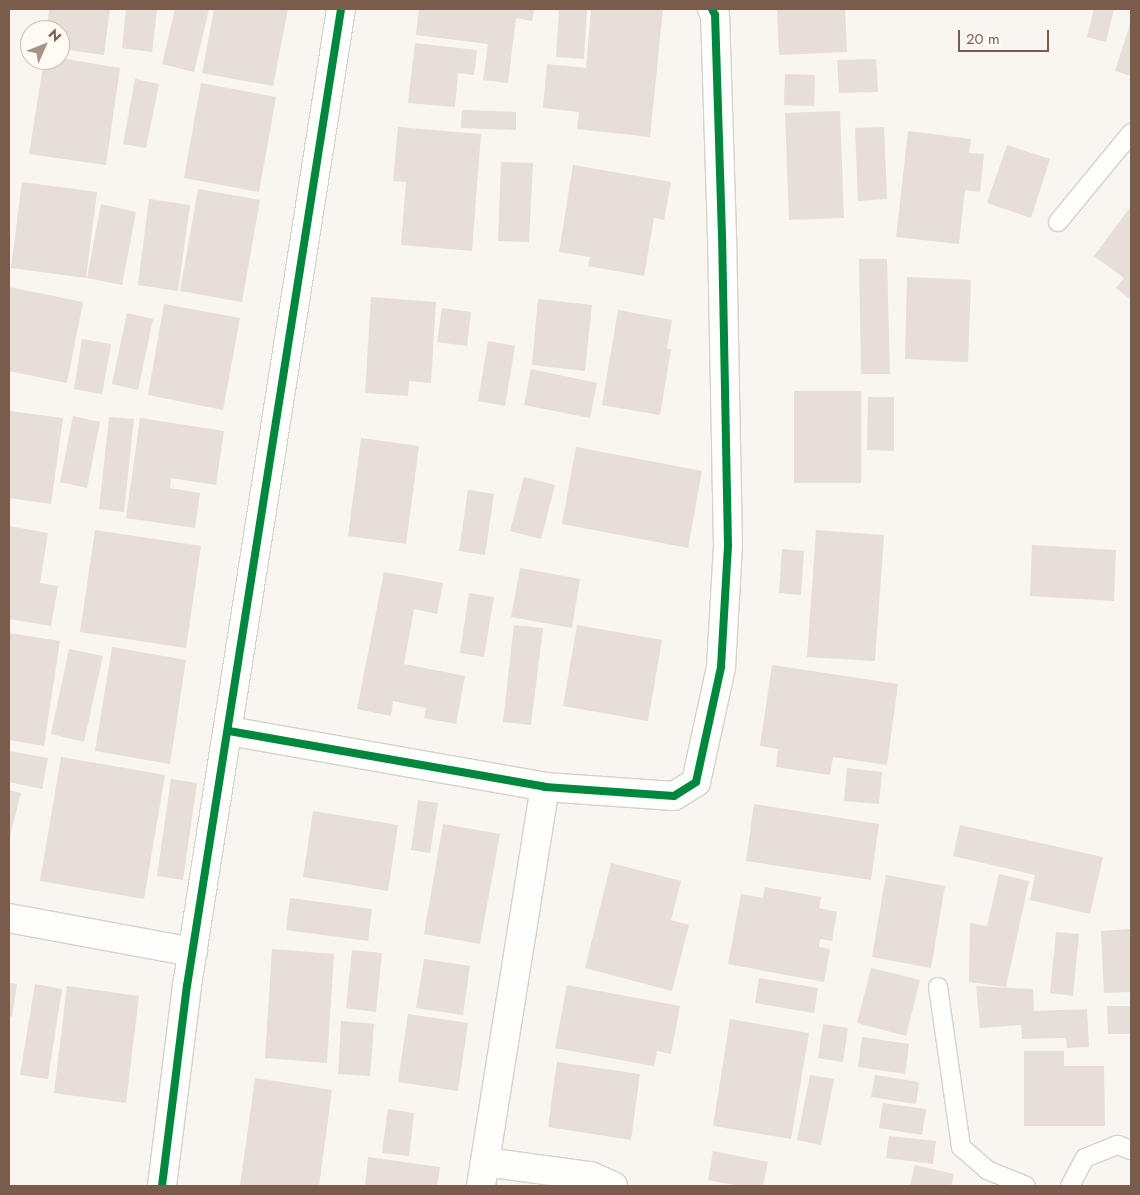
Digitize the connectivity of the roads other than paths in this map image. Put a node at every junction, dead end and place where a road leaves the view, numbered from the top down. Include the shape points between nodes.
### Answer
1 (341, 9) edge
2 (712, 9) edge
3 (1131, 133) edge
4 (1058, 222) dead end
5 (228, 731) junction
6 (545, 786) junction
7 (9, 918) edge
8 (193, 952) junction
9 (938, 986) dead end
10 (1131, 1150) edge
11 (483, 1174) edge
12 (162, 1186) edge
13 (613, 1186) edge
14 (1026, 1186) edge
15 (1070, 1186) edge

1 - 5 street
2 - 6 street via 715,16 726,379 728,546 721,667 696,782 674,796
3 - 4 lane
5 - 6 street
5 - 8 street
6 - 11 street
7 - 8 street
8 - 12 street
9 - 14 lane via 961,1147 987,1170
10 - 15 lane via 1118,1144 1085,1158
11 - 13 street via 590,1176

